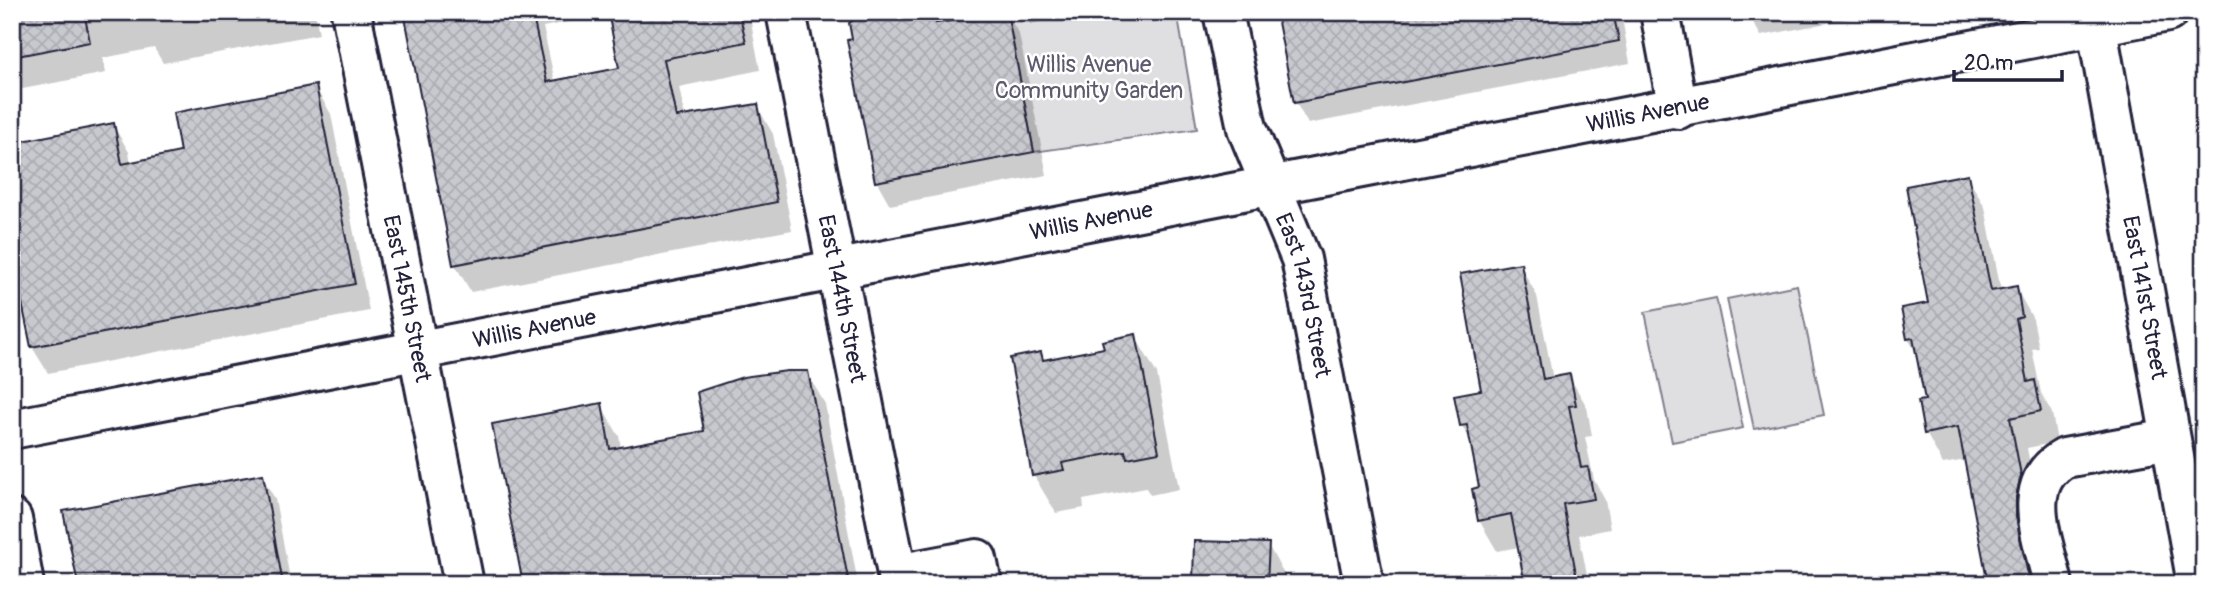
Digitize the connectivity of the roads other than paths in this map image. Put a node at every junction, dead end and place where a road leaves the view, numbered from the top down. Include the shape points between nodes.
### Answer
1 (351, 12) edge
2 (786, 12) edge
3 (1223, 12) edge
4 (1660, 12) edge
5 (2168, 12) edge
6 (2095, 19) edge
7 (1678, 109) junction
8 (1271, 186) junction
9 (838, 271) junction
10 (417, 350) junction
11 (12, 429) edge
12 (2170, 439) junction
13 (12, 519) edge
14 (898, 579) edge
15 (24, 584) edge
16 (464, 584) edge
17 (982, 584) edge
18 (1364, 584) edge
19 (2053, 584) edge
20 (2197, 584) edge

1 - 10 street, East 145th Street
2 - 9 street, East 144th Street
3 - 8 street, East 143rd Street via 1247,128
4 - 7 street
5 - 6 street, Willis Avenue
6 - 7 street, Willis Avenue
6 - 12 street, East 141st Street
7 - 8 street, Willis Avenue
8 - 9 street, Willis Avenue
8 - 18 street, East 143rd Street via 1301,259
9 - 10 street, Willis Avenue
9 - 14 street, East 144th Street
10 - 11 street, Willis Avenue
10 - 16 street, East 145th Street
12 - 19 street via 2065,458 2042,477 2036,498
12 - 20 street, East 141st Street
13 - 15 street
14 - 17 street via 977,559

